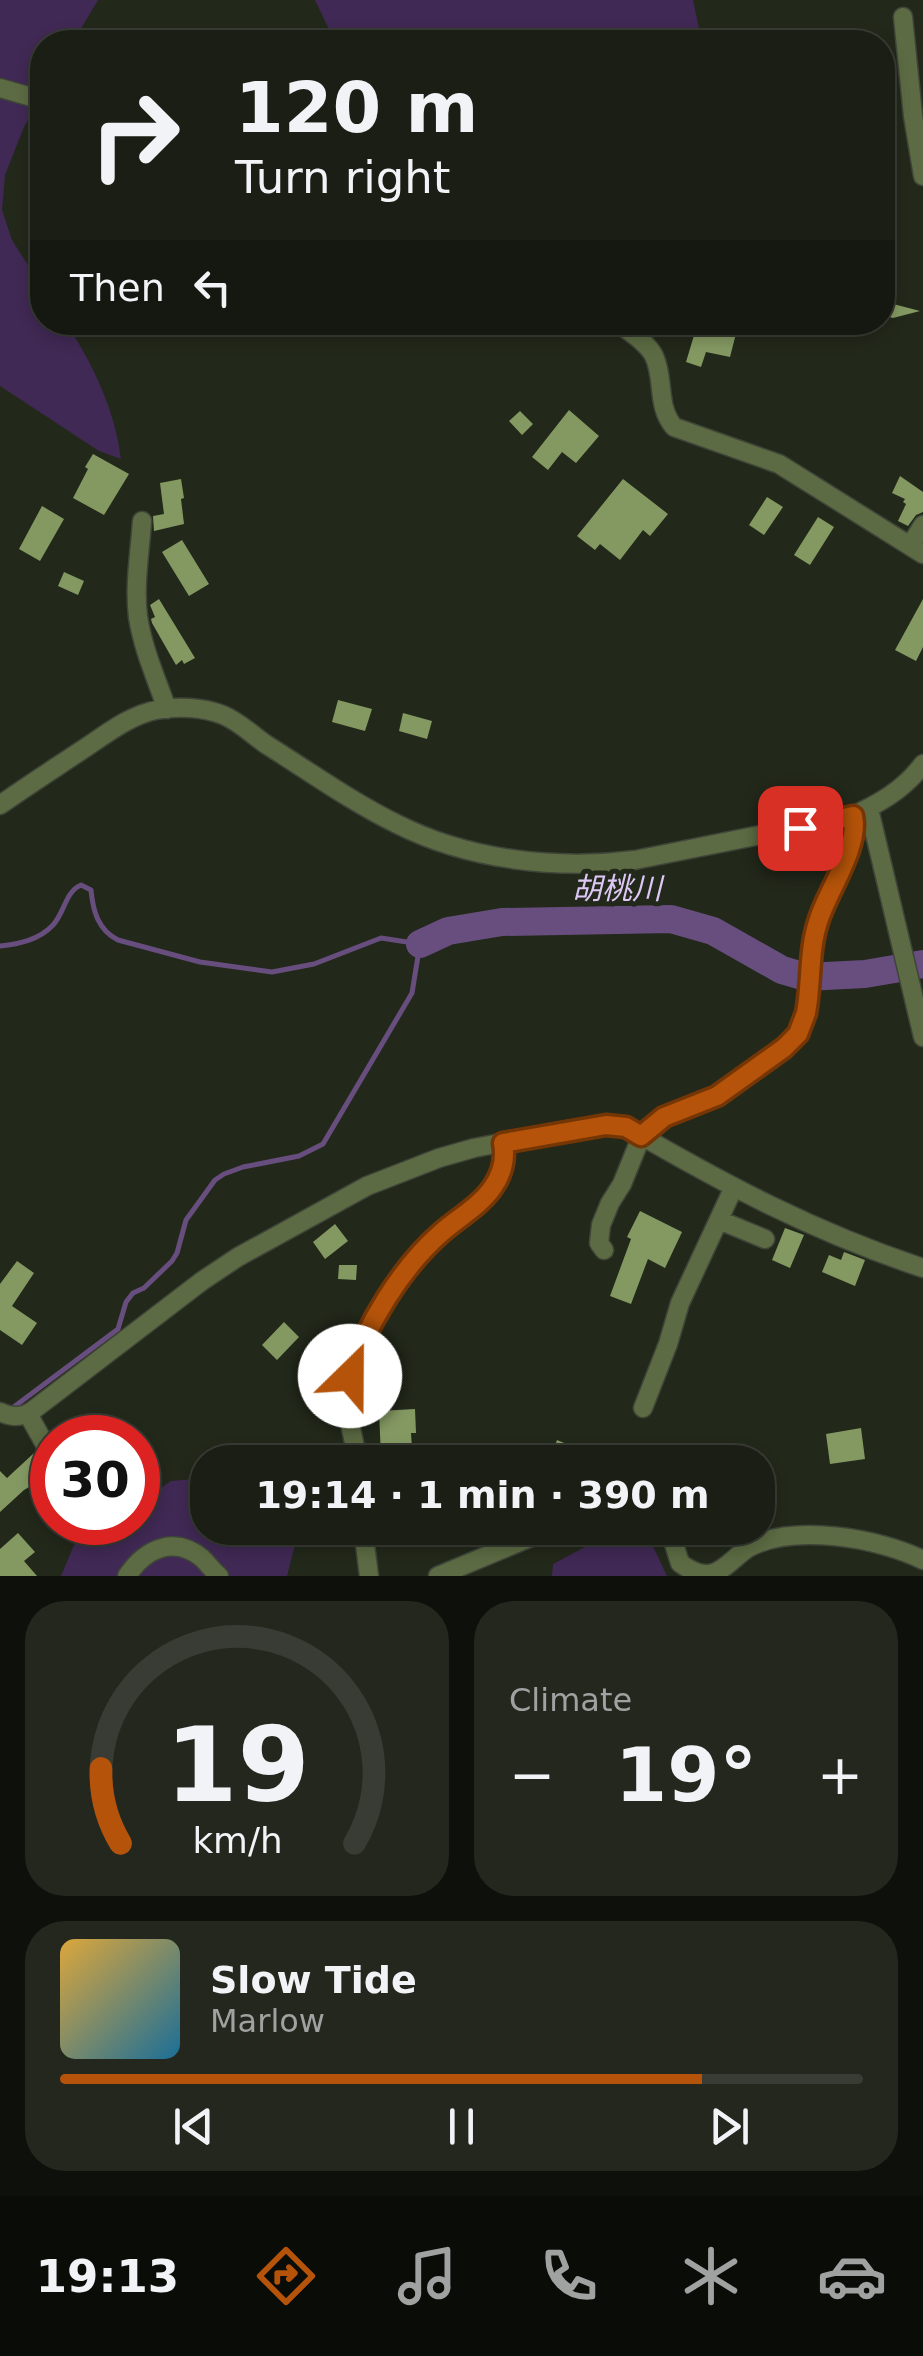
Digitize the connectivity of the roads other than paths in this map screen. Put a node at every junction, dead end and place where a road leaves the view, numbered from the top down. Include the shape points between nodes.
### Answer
1 (903, 16) dead end
2 (0, 88) edge
3 (30, 97) edge
4 (923, 176) edge
5 (634, 335) edge
6 (142, 520) dead end
7 (923, 525) edge
8 (916, 550) edge
9 (166, 709) junction
10 (923, 764) edge
11 (0, 805) edge
12 (861, 812) junction
13 (923, 1037) edge
14 (641, 1136) junction
15 (503, 1143) junction
16 (733, 1188) junction
17 (719, 1220) junction
18 (764, 1239) dead end
19 (604, 1250) dead end
20 (923, 1268) edge
21 (643, 1408) dead end
22 (10, 1416) edge
23 (30, 1436) edge
24 (355, 1445) edge
25 (775, 1538) edge
26 (366, 1545) edge
27 (512, 1545) edge
28 (675, 1545) edge
29 (756, 1545) edge
30 (923, 1560) edge
31 (127, 1576) edge
32 (219, 1576) edge
33 (369, 1576) edge
34 (438, 1576) edge

1 - 4 street
2 - 3 street
5 - 8 street via 654,356 663,408 674,427 779,464
6 - 9 street via 138,615
7 - 8 street
9 - 11 street via 132,718
9 - 12 street via 222,714 399,825 505,858 624,862
10 - 12 street via 897,792
12 - 13 street
12 - 14 street via 814,935 798,1034 717,1096 664,1117
14 - 15 street via 606,1125
14 - 16 street
14 - 19 street via 600,1225
15 - 22 street via 438,1158 367,1186 202,1281
15 - 24 street via 492,1189 419,1256 366,1335 347,1385
16 - 17 street
16 - 20 street via 822,1231
17 - 18 street
17 - 21 street via 680,1303
22 - 23 street
25 - 30 street via 802,1534 891,1547
26 - 33 street
27 - 34 street
28 - 29 street via 680,1563 706,1575
31 - 32 street via 166,1546 201,1558

